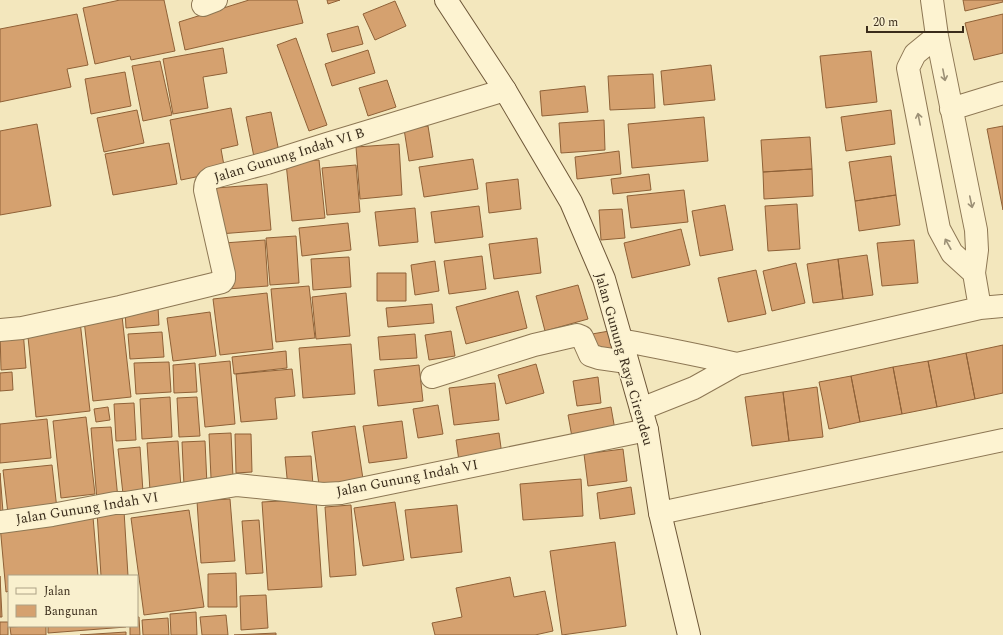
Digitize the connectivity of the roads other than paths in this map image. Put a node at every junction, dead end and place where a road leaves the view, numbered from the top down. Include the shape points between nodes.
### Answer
1 (446, 0) edge
2 (932, 0) edge
3 (937, 36) junction
4 (505, 90) junction
5 (1003, 93) edge
6 (951, 109) junction
7 (974, 273) junction
8 (1003, 306) edge
9 (980, 308) junction
10 (0, 330) edge
11 (621, 340) junction
12 (627, 362) junction
13 (737, 364) junction
14 (432, 377) dead end
15 (641, 409) junction
16 (647, 430) junction
17 (1003, 440) edge
18 (660, 513) junction
19 (0, 522) edge
20 (689, 635) edge

1 - 4 street, Jalan Gunung Raya Cirendeu
2 - 3 street
3 -> 6 street
7 -> 3 street via 952,253 940,229 908,68 916,54
4 - 10 street, Jalan Gunung Indah VI B via 211,178 207,181 205,190 224,274 222,282 120,307 22,328
4 - 11 street, Jalan Gunung Raya Cirendeu via 571,202 604,279
5 - 6 street
6 -> 7 street via 976,230
7 - 9 street
8 - 9 street
9 - 13 street
11 - 12 street, Jalan Gunung Raya Cirendeu
11 - 13 street
12 - 14 street via 599,358 590,354 582,337 577,335 534,345
12 - 15 street, Jalan Gunung Raya Cirendeu
13 - 15 street via 694,388
15 - 16 street, Jalan Gunung Raya Cirendeu
16 - 18 street, Jalan Gunung Raya Cirendeu
16 - 19 street, Jalan Gunung Indah VI via 341,492 323,494 237,485
17 - 18 street
18 - 20 street, Jalan Gunung Raya Cirendeu

